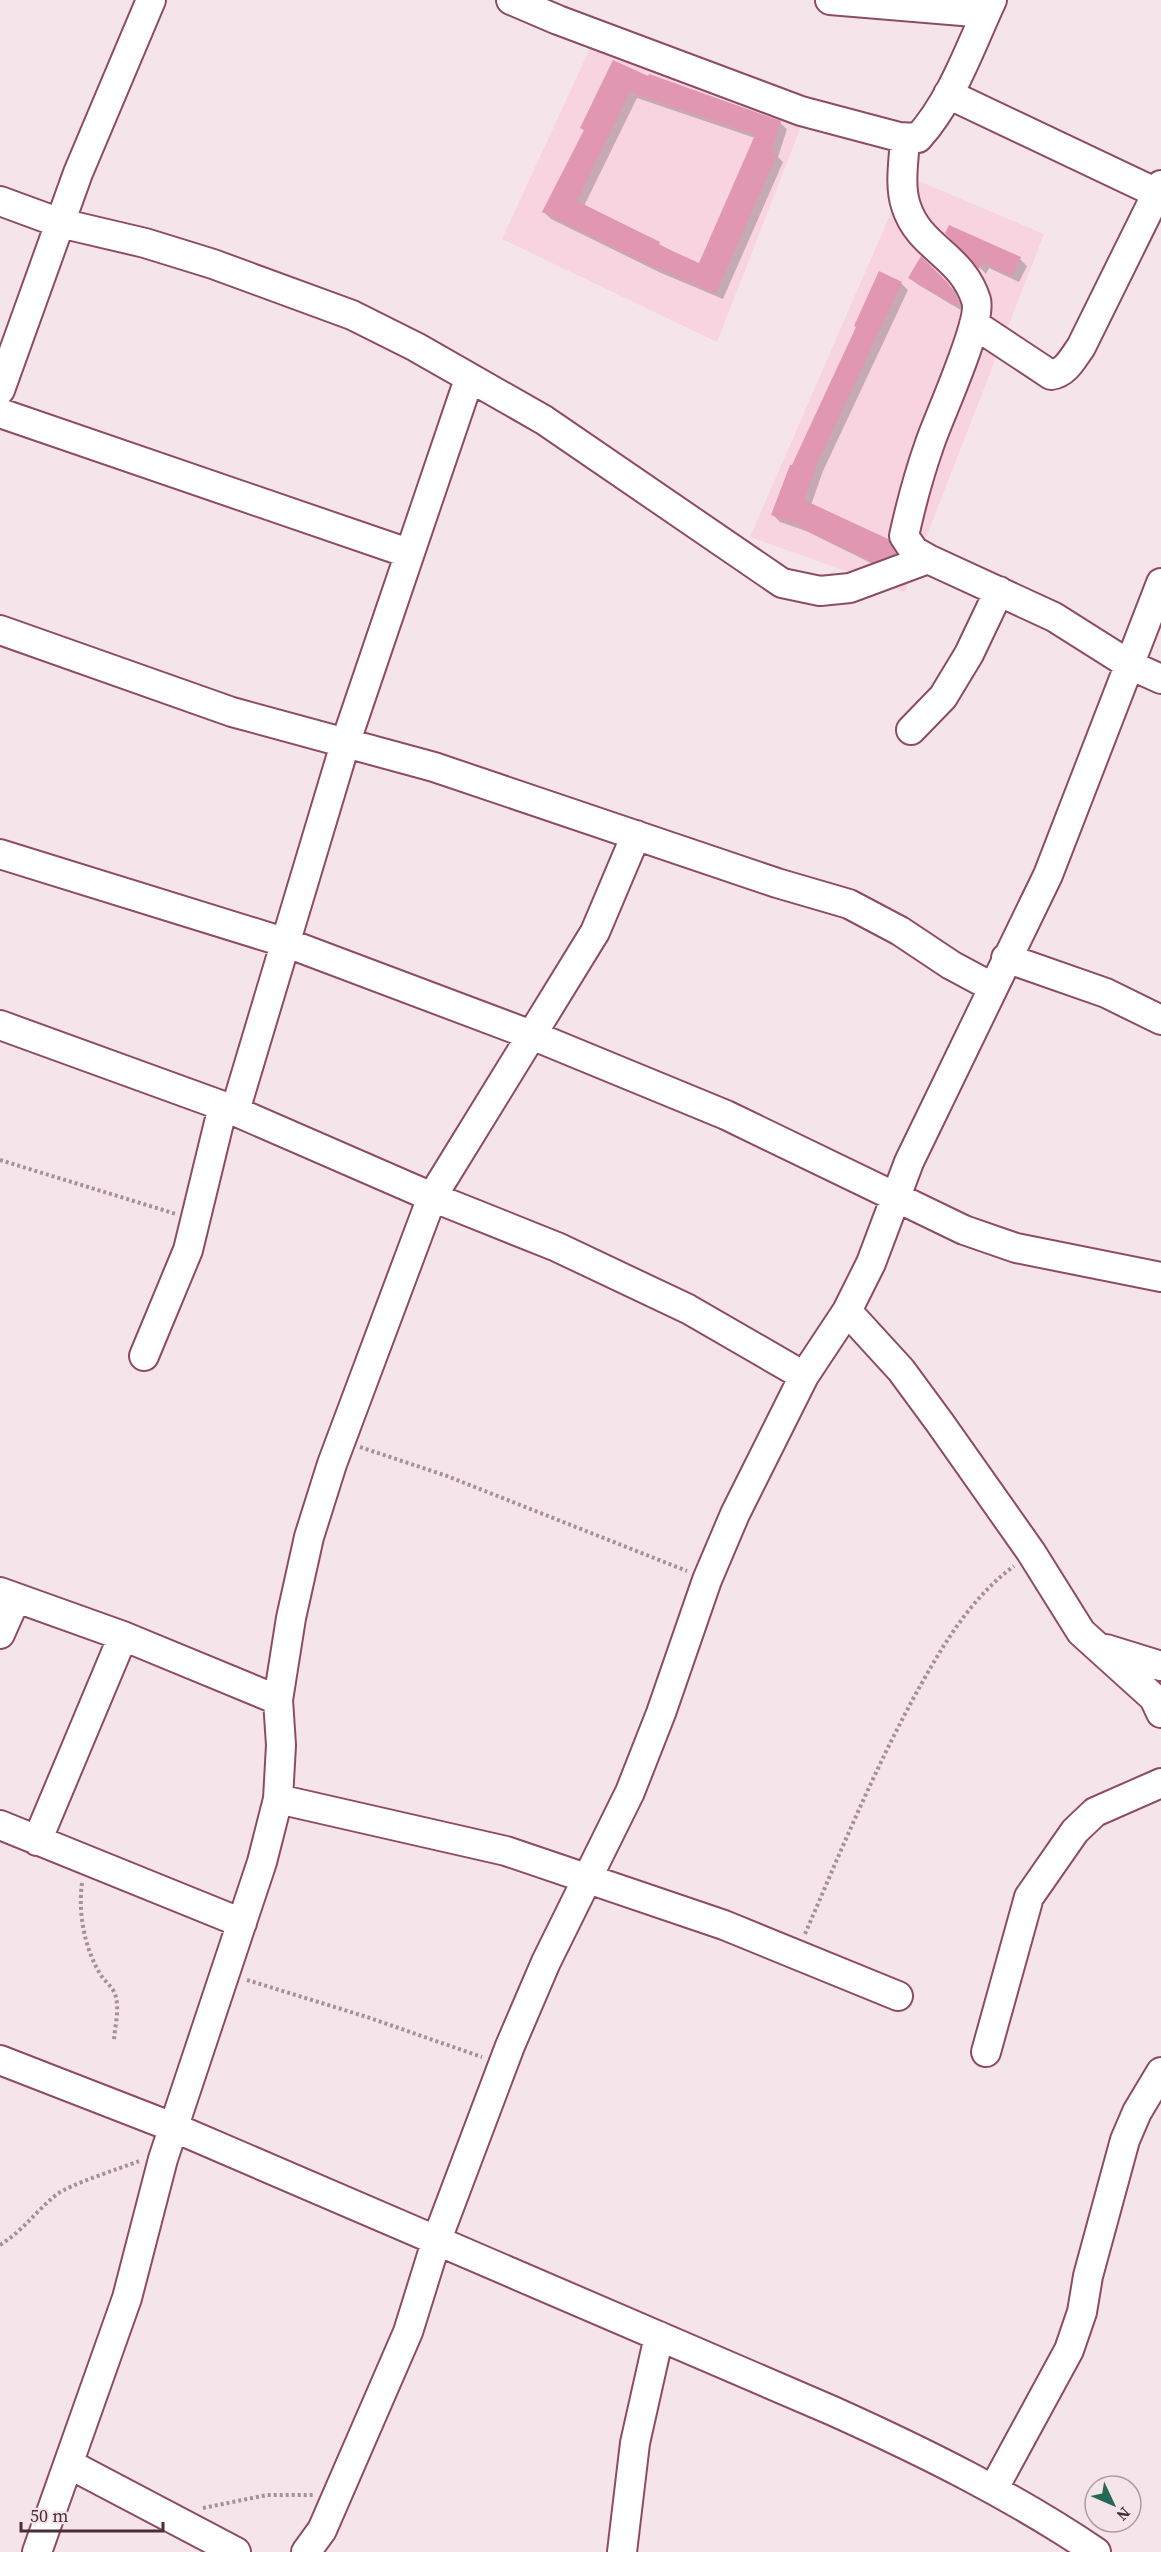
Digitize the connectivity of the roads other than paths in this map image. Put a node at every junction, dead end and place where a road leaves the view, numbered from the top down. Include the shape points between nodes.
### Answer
1 (151, 0) edge
2 (511, 0) edge
3 (830, 0) edge
4 (989, 6) edge
5 (948, 94) junction
6 (902, 137) junction
7 (1160, 191) edge
8 (0, 201) edge
9 (60, 223) junction
10 (974, 324) junction
11 (469, 379) junction
12 (0, 390) edge
13 (0, 413) edge
14 (408, 553) junction
15 (928, 559) junction
16 (1161, 584) edge
17 (999, 591) junction
18 (0, 630) edge
19 (1130, 665) junction
20 (1161, 679) edge
21 (911, 730) dead end
22 (345, 744) junction
23 (636, 835) junction
24 (0, 854) edge
25 (287, 943) junction
26 (1006, 958) junction
27 (992, 987) junction
28 (1161, 1020) edge
29 (0, 1025) edge
30 (534, 1036) junction
31 (229, 1109) junction
32 (432, 1197) junction
33 (894, 1199) junction
34 (1161, 1277) edge
35 (847, 1311) junction
36 (144, 1356) dead end
37 (804, 1376) junction
38 (8, 1595) edge
39 (0, 1634) edge
40 (123, 1636) junction
41 (1095, 1646) junction
42 (1161, 1666) edge
43 (278, 1700) junction
44 (1161, 1713) edge
45 (1161, 1783) edge
46 (278, 1799) junction
47 (0, 1825) edge
48 (37, 1841) junction
49 (586, 1880) junction
50 (242, 1923) junction
51 (898, 1996) dead end
52 (986, 2052) dead end
53 (0, 2060) edge
54 (1161, 2072) edge
55 (171, 2138) junction
56 (436, 2242) junction
57 (659, 2336) junction
58 (69, 2464) junction
59 (994, 2488) junction
60 (37, 2552) edge
61 (236, 2552) edge
62 (306, 2552) edge
63 (622, 2552) edge
64 (1096, 2552) edge

1 - 9 street
2 - 6 street via 801,111
3 - 4 street
4 - 5 street
5 - 6 street via 918,138
5 - 7 street
6 - 10 street via 905,206 925,238 956,264 965,277 976,300
7 - 10 street via 1081,347 1058,374 1051,375
8 - 9 street
9 - 11 street via 213,264 352,315
9 - 12 street
10 - 15 street via 914,490 904,536 914,551
11 - 14 street
11 - 15 street via 544,420 782,582 820,591 850,588
13 - 14 street
14 - 22 street
15 - 17 street
16 - 19 street
17 - 19 street via 1054,617
17 - 21 street via 943,697
18 - 22 street via 190,698
19 - 20 street
19 - 26 street via 1048,875
22 - 23 street via 434,767
22 - 25 street
23 - 27 street via 849,904 900,930
23 - 30 street via 595,932
24 - 25 street
25 - 30 street
25 - 31 street
26 - 27 street
26 - 28 street via 1106,993
27 - 33 street
29 - 31 street
30 - 32 street
30 - 33 street via 726,1115
31 - 32 street
31 - 36 street via 193,1220 188,1250
32 - 37 street via 557,1247 688,1309
32 - 43 street via 340,1441 309,1537
33 - 34 street via 1016,1248
33 - 35 street via 871,1263
35 - 37 street
35 - 41 street via 927,1405 1031,1552 1081,1632
37 - 49 street via 735,1514 630,1792
38 - 39 street
38 - 40 street
40 - 43 street
40 - 48 street
41 - 42 street
41 - 44 street via 1154,1698
43 - 46 street
45 - 52 street via 1095,1812 1075,1831 1029,1897
46 - 49 street via 506,1851
46 - 50 street
47 - 48 street
48 - 50 street
49 - 51 street via 724,1925
49 - 56 street via 502,2065
50 - 55 street
53 - 55 street
54 - 59 street via 1125,2140 1070,2350
55 - 56 street
55 - 58 street via 127,2298
56 - 57 street
56 - 62 street via 408,2332 322,2530
57 - 59 street via 924,2452
57 - 63 street via 635,2443
58 - 60 street
58 - 61 street
59 - 64 street

